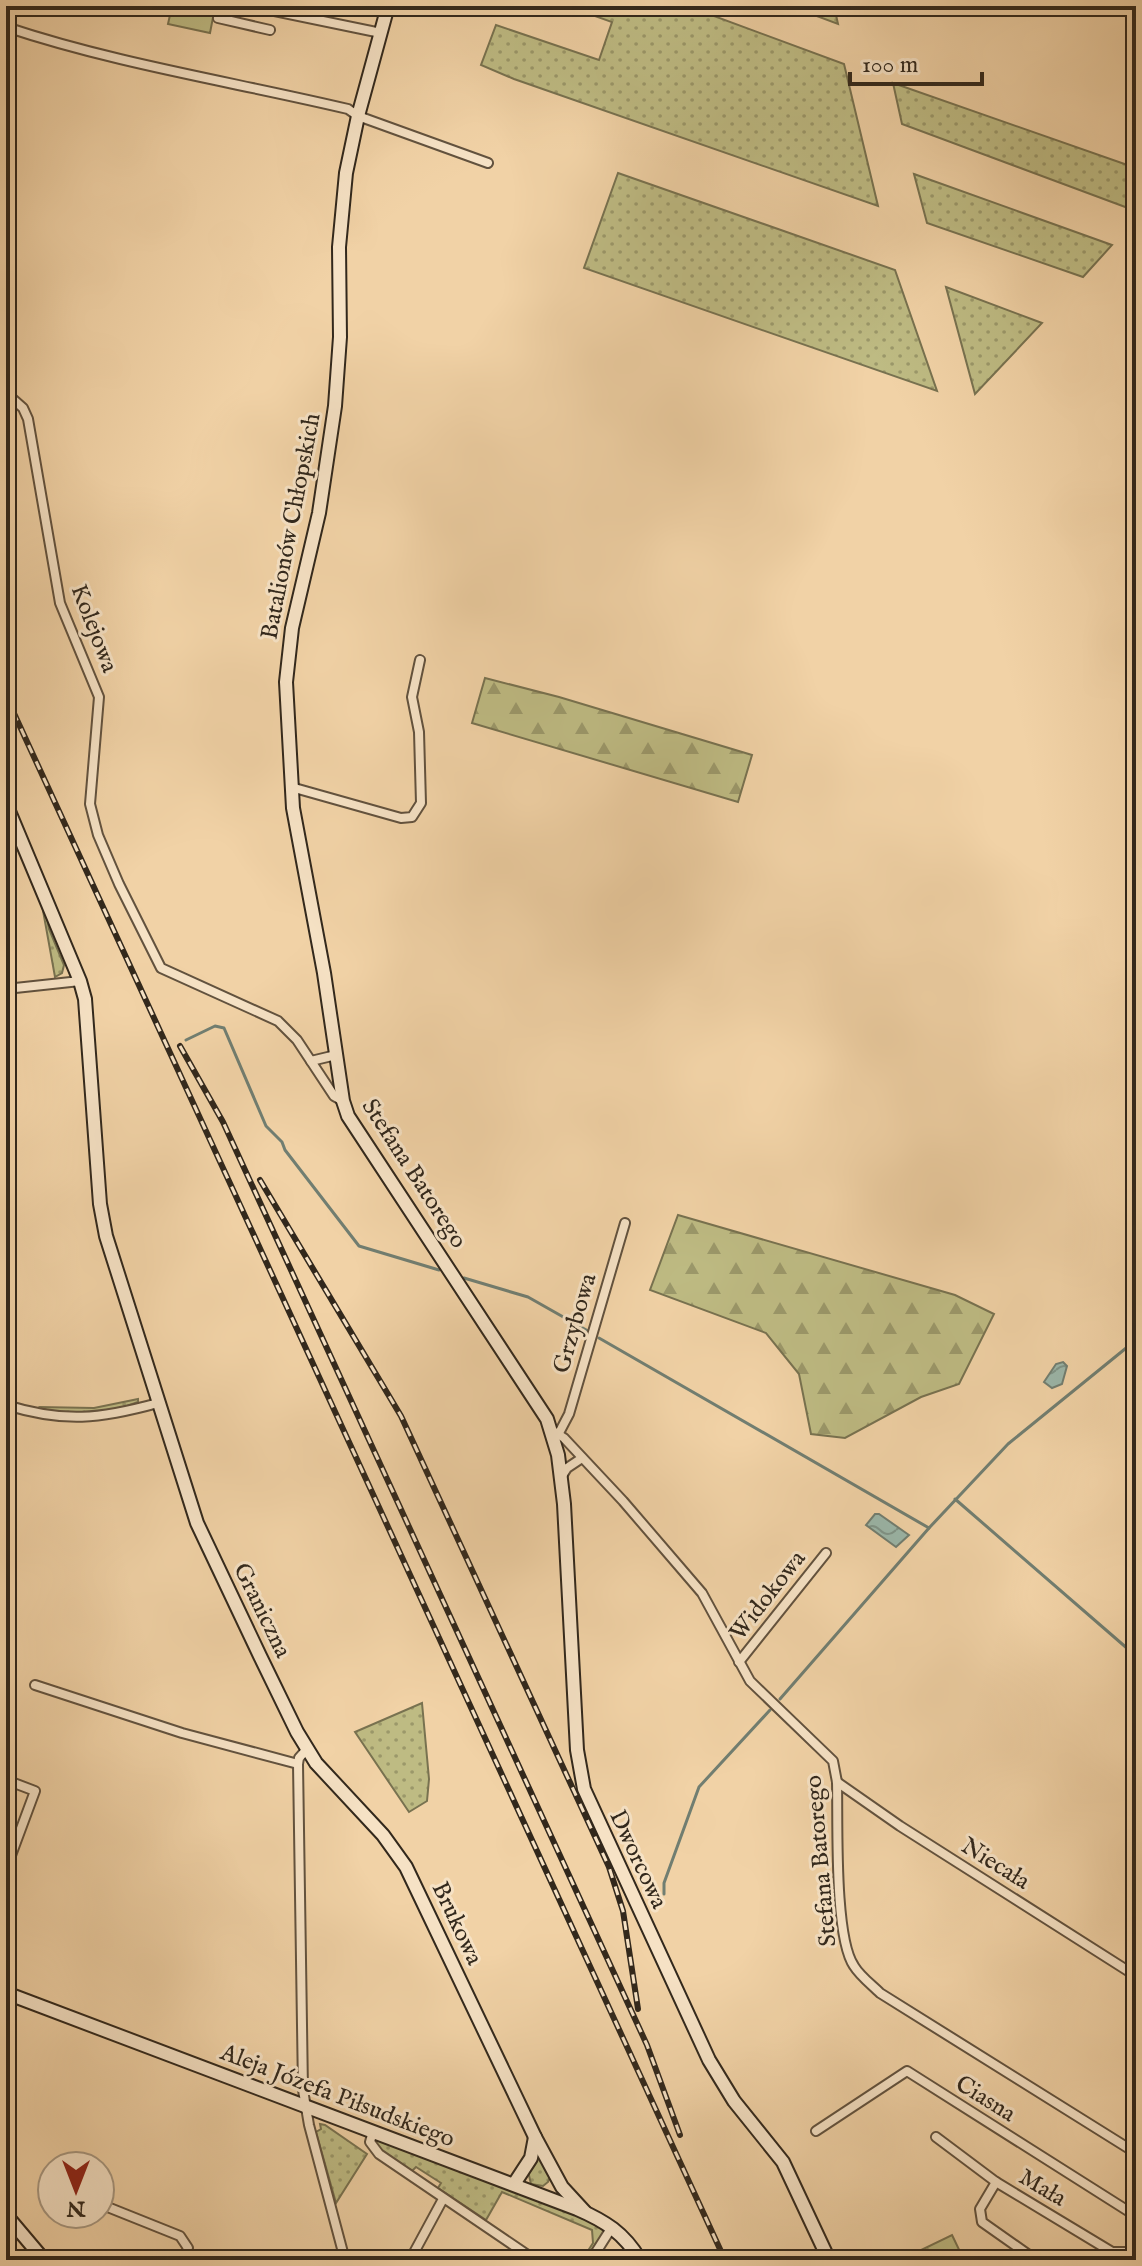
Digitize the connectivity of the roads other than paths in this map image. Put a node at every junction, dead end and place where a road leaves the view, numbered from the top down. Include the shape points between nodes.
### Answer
1 (221, 6) edge
2 (250, 6) edge
3 (388, 6) edge
4 (6, 27) edge
5 (270, 30) dead end
6 (381, 33) junction
7 (358, 116) junction
8 (488, 163) dead end
9 (6, 393) edge
10 (420, 660) dead end
11 (290, 787) junction
12 (6, 804) edge
13 (161, 968) joint
14 (80, 981) junction
15 (6, 989) edge
16 (336, 1055) junction
17 (311, 1061) junction
18 (343, 1101) junction
19 (625, 1223) dead end
20 (158, 1403) junction
21 (6, 1405) edge
22 (556, 1432) junction
23 (582, 1458) junction
24 (562, 1476) junction
25 (826, 1553) dead end
26 (739, 1662) junction
27 (35, 1685) dead end
28 (307, 1749) junction
29 (298, 1764) junction
30 (1136, 1778) edge
31 (6, 1780) edge
32 (837, 1782) junction
33 (1136, 1806) edge
34 (6, 1869) edge
35 (1136, 1976) edge
36 (6, 1993) edge
37 (305, 2106) junction
38 (373, 2131) junction
39 (816, 2131) dead end
40 (535, 2137) junction
41 (936, 2137) dead end
42 (1136, 2153) edge
43 (553, 2171) junction
44 (996, 2182) junction
45 (514, 2184) junction
46 (541, 2195) junction
47 (443, 2199) junction
48 (116, 2210) edge
49 (585, 2212) junction
50 (6, 2215) edge
51 (1136, 2216) edge
52 (613, 2226) junction
53 (1136, 2252) edge
54 (44, 2260) edge
55 (183, 2260) edge
56 (345, 2260) edge
57 (410, 2260) edge
58 (535, 2260) edge
59 (591, 2260) edge
60 (640, 2260) edge
61 (829, 2260) edge
62 (1036, 2260) edge

1 - 5 street via 218,18
2 - 6 street
3 - 6 street, Batalionów Chłopskich
4 - 7 street via 126,60 348,109
6 - 7 street, Batalionów Chłopskich
7 - 8 street
7 - 11 street, Batalionów Chłopskich via 340,223 338,373 328,462 288,656
9 - 13 street, Kolejowa via 28,419 60,603 99,697 93,819
10 - 11 street via 412,697 422,792 412,817
11 - 16 street, Batalionów Chłopskich
12 - 14 street, Graniczna
13 - 17 street, Stefana Batorego via 278,1021
14 - 15 street
14 - 20 street, Graniczna via 100,1204
16 - 17 street
16 - 18 street, Batalionów Chłopskich
17 - 18 street, Stefana Batorego
18 - 22 street, Stefana Batorego
19 - 22 street, Grzybowa via 569,1414
20 - 21 street via 81,1418 40,1416
20 - 28 street, Graniczna via 197,1523
22 - 23 street, Stefana Batorego
22 - 24 street, Dworcowa
23 - 24 street
23 - 26 street, Stefana Batorego via 702,1593
24 - 61 street, Dworcowa via 577,1750 584,1789 709,2060 783,2162
25 - 26 street, Widokowa
26 - 32 street, Stefana Batorego via 750,1681 833,1761
27 - 29 street
28 - 29 street
28 - 40 street, Brukowa via 406,1867
29 - 37 street
30 - 33 street via 1131,1796
31 - 34 street via 35,1791
32 - 35 street, Niecała
32 - 42 street, Stefana Batorego via 842,1922 853,1966 880,1993
36 - 37 street, Aleja Józefa Piłsudskiego
37 - 38 street, Aleja Józefa Piłsudskiego
37 - 56 street
38 - 45 street, Aleja Józefa Piłsudskiego
38 - 47 street via 373,2148
39 - 51 street, Ciasna via 907,2071
40 - 43 street, Brukowa
40 - 45 street via 531,2158
41 - 44 street, Mała
43 - 46 street via 552,2183
43 - 49 street, Brukowa
44 - 53 street, Mała via 1112,2252
44 - 62 street via 980,2209 982,2222
45 - 46 street, Aleja Józefa Piłsudskiego
46 - 49 street, Aleja Józefa Piłsudskiego
47 - 57 street
47 - 58 street
48 - 55 street via 180,2236 188,2248
49 - 52 street, Aleja Józefa Piłsudskiego
50 - 54 street
52 - 59 street
52 - 60 street, Aleja Józefa Piłsudskiego

